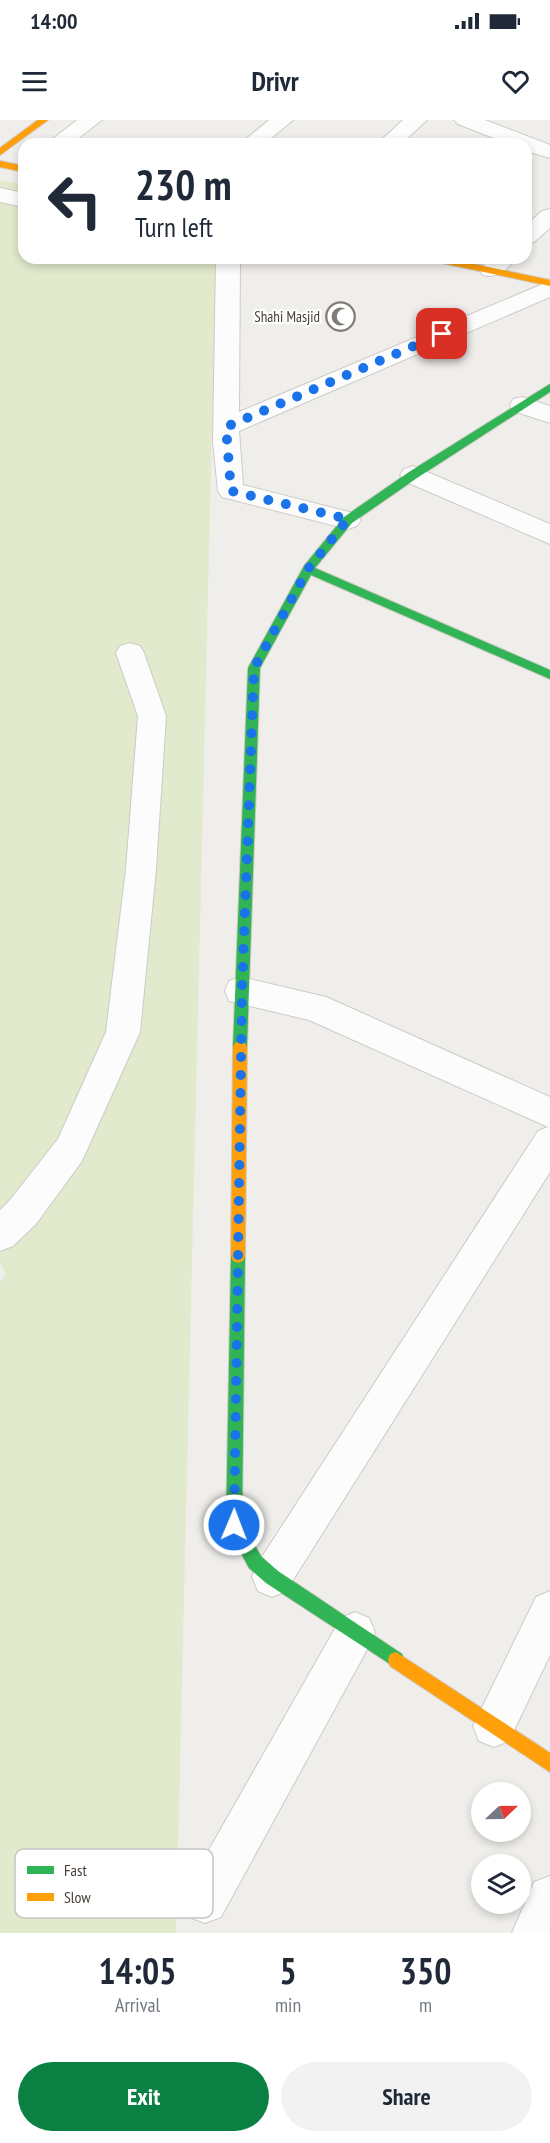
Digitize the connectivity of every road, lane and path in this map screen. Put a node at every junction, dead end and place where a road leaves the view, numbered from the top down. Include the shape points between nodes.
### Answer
1 (44, 120) edge
2 (91, 120) edge
3 (282, 120) edge
4 (416, 120) edge
5 (465, 120) edge
6 (534, 120) edge
7 (19, 138) edge
8 (66, 138) edge
9 (259, 138) edge
10 (395, 138) edge
11 (504, 138) edge
12 (514, 138) edge
13 (18, 139) edge
14 (532, 147) edge
15 (0, 152) edge
16 (550, 152) edge
17 (0, 164) edge
18 (18, 167) edge
19 (0, 195) edge
20 (18, 200) edge
21 (550, 216) edge
22 (532, 232) edge
23 (228, 264) edge
24 (497, 264) edge
25 (550, 286) edge
26 (550, 387) edge
27 (522, 405) junction
28 (550, 415) edge
29 (226, 427) junction
30 (412, 475) junction
31 (348, 519) junction
32 (550, 535) edge
33 (308, 569) junction
34 (130, 653) dead end
35 (550, 675) edge
36 (242, 991) junction
37 (550, 1113) edge
38 (550, 1142) edge
39 (0, 1234) edge
40 (272, 1577) junction
41 (550, 1611) edge
42 (355, 1632) junction
43 (494, 1726) junction
44 (550, 1763) edge
45 (213, 1887) edge
46 (550, 1898) edge
47 (534, 1933) edge

1 - 7 street
2 - 8 street
3 - 9 street
4 - 10 street
5 - 11 street
6 - 12 street
13 - 15 street
14 - 16 street
17 - 18 street
19 - 20 street
21 - 22 street
23 - 29 street
24 - 25 street
25 - 29 street
26 - 27 street
27 - 28 street
27 - 30 street
29 - 31 street via 231,491
30 - 31 street
30 - 32 street
31 - 33 street
33 - 35 street
33 - 36 street via 254,668
34 - 39 street via 152,716 141,869 123,1032 70,1150 24,1212
36 - 37 street via 314,1007
36 - 40 street via 234,1525 255,1562
38 - 40 street
40 - 42 street
41 - 43 street
42 - 43 street
42 - 45 street
43 - 44 street
46 - 47 street

